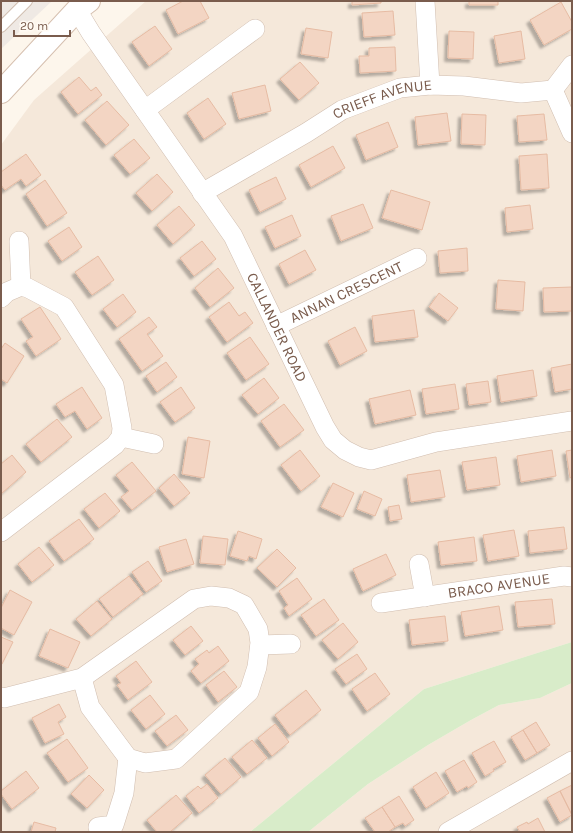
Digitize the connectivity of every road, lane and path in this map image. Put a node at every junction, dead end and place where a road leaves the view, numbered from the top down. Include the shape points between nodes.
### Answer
1 (26, 1) edge
2 (425, 1) edge
3 (83, 6) edge
4 (1, 28) edge
5 (255, 29) dead end
6 (572, 65) edge
7 (430, 85) junction
8 (553, 90) junction
9 (1, 92) edge
10 (145, 110) junction
11 (572, 133) edge
12 (202, 192) junction
13 (19, 241) dead end
14 (417, 258) dead end
15 (21, 286) junction
16 (1, 298) edge
17 (276, 326) junction
18 (572, 421) edge
19 (121, 437) junction
20 (154, 444) dead end
21 (1, 532) edge
22 (419, 564) dead end
23 (572, 577) edge
24 (425, 597) junction
25 (381, 604) dead end
26 (291, 644) dead end
27 (260, 645) junction
28 (82, 678) junction
29 (2, 702) edge
30 (128, 758) junction
31 (572, 761) edge
32 (98, 827) dead end
33 (448, 832) edge

1 - 4 lane
2 - 7 street
3 - 9 main road
3 - 10 street, CALLANDER ROAD via 91,33
5 - 10 street
6 - 8 street
7 - 8 street, CRIEFF AVENUE via 521,93
7 - 12 street, CRIEFF AVENUE via 400,88 342,110
8 - 11 street
10 - 12 street, CALLANDER ROAD
12 - 17 street, CALLANDER ROAD via 232,236
13 - 15 street
14 - 17 street, ANNAN CRESCENT
15 - 16 street via 7,292
15 - 19 street via 64,307 114,385 122,428
17 - 18 street, CALLANDER ROAD via 329,434 345,450 359,457 371,460 436,442
19 - 20 street
19 - 21 street via 115,445
22 - 24 street, BRACO AVENUE
23 - 24 street, BRACO AVENUE via 564,576
24 - 25 street, BRACO AVENUE
26 - 27 street
27 - 28 street via 258,629 244,606 228,598 211,596 194,599
27 - 30 street via 257,667 249,692 176,759 145,762
28 - 29 street
28 - 30 street via 90,707
30 - 32 street via 124,793 114,825
31 - 33 street

